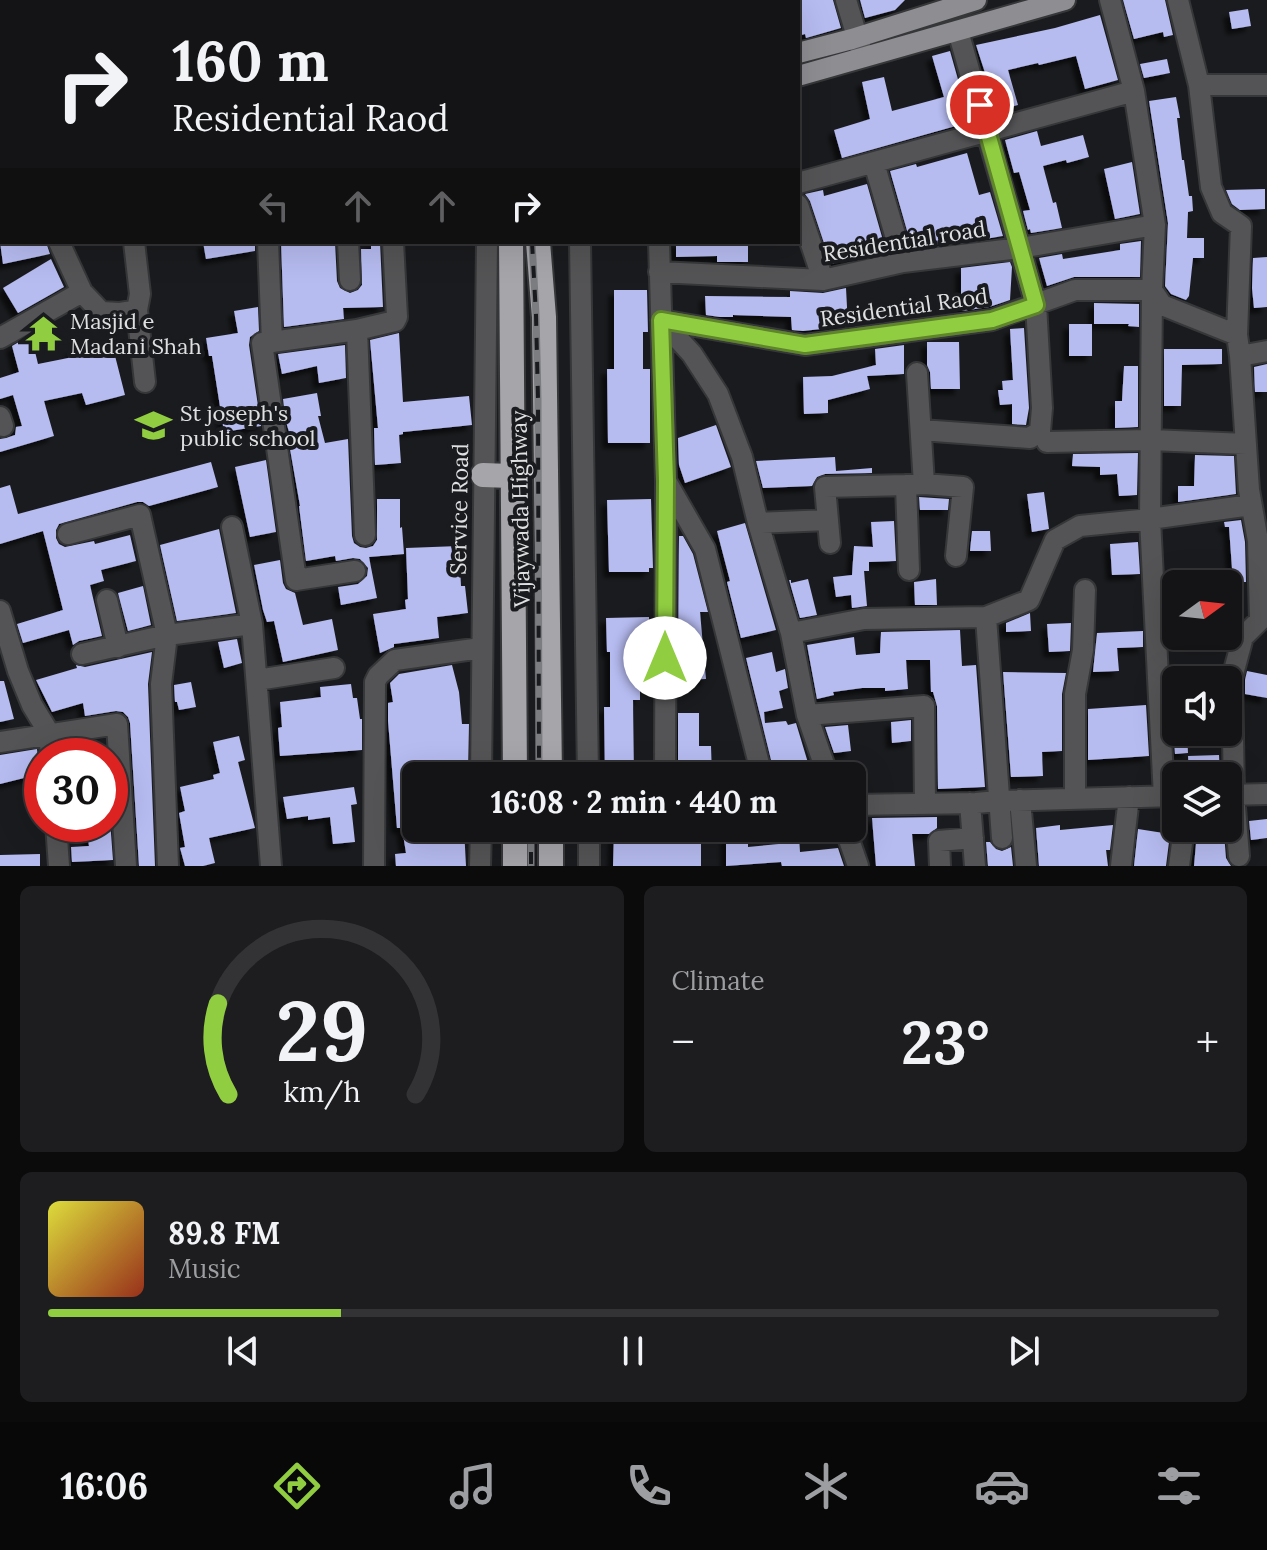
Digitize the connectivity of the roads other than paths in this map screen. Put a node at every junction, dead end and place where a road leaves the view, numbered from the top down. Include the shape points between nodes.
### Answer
1 (846, 0) edge
2 (1065, 0) edge
3 (1110, 0) edge
4 (1178, 0) edge
5 (966, 1) edge
6 (958, 31) junction
7 (856, 38) junction
8 (800, 52) edge
9 (864, 57) junction
10 (800, 75) edge
11 (1199, 85) junction
12 (1267, 85) edge
13 (1134, 91) junction
14 (987, 130) junction
15 (874, 163) junction
16 (800, 182) edge
17 (800, 211) edge
18 (1155, 225) junction
19 (60, 244) edge
20 (134, 244) edge
21 (268, 244) edge
22 (348, 244) edge
23 (393, 244) edge
24 (487, 244) edge
25 (511, 244) edge
26 (538, 244) edge
27 (580, 244) edge
28 (659, 244) edge
29 (1020, 248) junction
30 (903, 262) junction
31 (659, 272) junction
32 (350, 280) dead end
33 (823, 280) junction
34 (1152, 290) junction
35 (82, 292) junction
36 (1036, 305) junction
37 (137, 310) junction
38 (661, 320) junction
39 (357, 330) junction
40 (1237, 335) junction
41 (0, 338) edge
42 (272, 342) junction
43 (1267, 351) edge
44 (1240, 356) junction
45 (917, 373) dead end
46 (145, 382) dead end
47 (921, 430) junction
48 (1151, 440) junction
49 (1047, 442) dead end
50 (1246, 444) junction
51 (483, 475) junction
52 (513, 476) junction
53 (666, 481) junction
54 (915, 484) junction
55 (1256, 494) edge
56 (1150, 519) junction
57 (828, 520) junction
58 (758, 523) junction
59 (232, 527) dead end
60 (68, 534) dead end
61 (365, 535) dead end
62 (1262, 540) edge
63 (830, 543) dead end
64 (956, 556) dead end
65 (909, 570) dead end
66 (355, 571) dead end
67 (1085, 590) dead end
68 (107, 600) dead end
69 (0, 611) edge
70 (986, 617) junction
71 (1264, 620) edge
72 (252, 624) junction
73 (791, 633) junction
74 (167, 635) junction
75 (118, 647) junction
76 (481, 648) junction
77 (82, 654) dead end
78 (334, 668) dead end
79 (514, 672) junction
80 (257, 680) junction
81 (549, 681) junction
82 (807, 715) junction
83 (49, 733) junction
84 (49, 738) edge
85 (0, 742) edge
86 (481, 762) edge
87 (515, 762) edge
88 (550, 762) edge
89 (588, 762) edge
90 (665, 762) edge
91 (758, 762) edge
92 (823, 762) edge
93 (1168, 762) edge
94 (1231, 762) edge
95 (1267, 794) edge
96 (1242, 795) edge
97 (1162, 796) edge
98 (1129, 797) junction
99 (1075, 799) junction
100 (1020, 800) junction
101 (998, 801) junction
102 (925, 803) junction
103 (973, 803) junction
104 (866, 805) edge
105 (1024, 836) junction
106 (976, 838) junction
107 (1002, 838) junction
108 (57, 842) edge
109 (481, 842) edge
110 (515, 842) edge
111 (551, 842) edge
112 (589, 842) edge
113 (850, 842) edge
114 (1182, 842) edge
115 (1237, 842) edge
116 (1239, 856) dead end
117 (59, 866) edge
118 (126, 866) edge
119 (168, 866) edge
120 (271, 866) edge
121 (374, 866) edge
122 (480, 866) edge
123 (515, 866) edge
124 (551, 866) edge
125 (589, 866) edge
126 (858, 866) edge
127 (940, 866) edge
128 (978, 866) edge
129 (1026, 866) edge
130 (1121, 866) edge
131 (1179, 866) edge

1 - 7 street
2 - 6 main road
3 - 13 street
4 - 11 street
5 - 7 main road
6 - 9 main road
6 - 14 street, Residential road
7 - 8 main road
7 - 9 street
9 - 10 main road
11 - 12 street
11 - 40 street via 1211,187 1222,213 1241,226
13 - 14 street
13 - 18 street
14 - 15 street
14 - 29 street, Residential road
15 - 16 street
15 - 30 street
17 - 33 street, Residential road
18 - 29 street, Residential road
18 - 34 street
19 - 35 street
20 - 37 street
21 - 42 street
22 - 32 street
23 - 39 street via 397,317
24 - 51 street, Service Road
25 - 52 highway, Vijaywada Highway
26 - 81 highway, Vijaywada Highway via 544,317
27 - 89 street
28 - 31 street
29 - 30 street, Residential road
29 - 36 street, Residential road
30 - 33 street, Residential road
31 - 33 street, Residential road
31 - 38 street
34 - 36 street, Residential Raod via 1075,290
34 - 40 street via 1162,305
34 - 48 street
35 - 37 street via 101,312
35 - 41 street
36 - 38 street, Residential Raod via 992,320 805,345
36 - 47 street, Residential road via 1040,431 1030,438
37 - 46 street
38 - 53 street
38 - 58 street via 718,394 742,457
39 - 42 street
39 - 61 street
40 - 44 street
42 - 66 street via 262,343 296,580
43 - 44 street
44 - 50 street
45 - 47 street
47 - 54 street
48 - 49 street
48 - 50 street
48 - 56 street
50 - 55 street
51 - 52 highway
51 - 76 street, Service Road
52 - 79 highway, Vijaywada Highway
53 - 90 street
53 - 91 street via 705,549
54 - 57 street via 825,487
54 - 64 street via 963,487
54 - 65 street
55 - 56 street
55 - 62 street
56 - 70 street via 1080,526 1055,540 1029,600
56 - 93 street
57 - 58 street
57 - 63 street
58 - 73 street
59 - 72 street
60 - 74 street via 140,515
62 - 71 street
67 - 99 street via 1075,694
68 - 75 street
69 - 83 street via 18,671
70 - 73 street via 864,619
70 - 101 street
71 - 94 street via 1243,637 1232,678
72 - 74 street
72 - 80 street
73 - 82 street
74 - 75 street
74 - 119 street via 161,684
75 - 77 street
76 - 86 street, Service Road
76 - 121 street via 395,660 375,682
78 - 80 street
79 - 81 highway
79 - 87 highway, Vijaywada Highway
80 - 120 street
81 - 88 highway, Vijaywada Highway
82 - 92 street
82 - 102 street via 924,706
83 - 84 street
83 - 85 street
83 - 118 street via 117,724
95 - 96 street
97 - 98 street
98 - 99 street
98 - 130 street
99 - 100 street
100 - 101 street
100 - 105 street
101 - 103 street
101 - 107 street
102 - 103 street
102 - 104 street
103 - 106 street
105 - 107 street
105 - 129 street
106 - 107 street
106 - 127 street via 939,841
106 - 128 street
108 - 117 street
109 - 122 street
110 - 123 highway
111 - 124 highway
112 - 125 street
113 - 126 street
114 - 131 street
115 - 116 street

